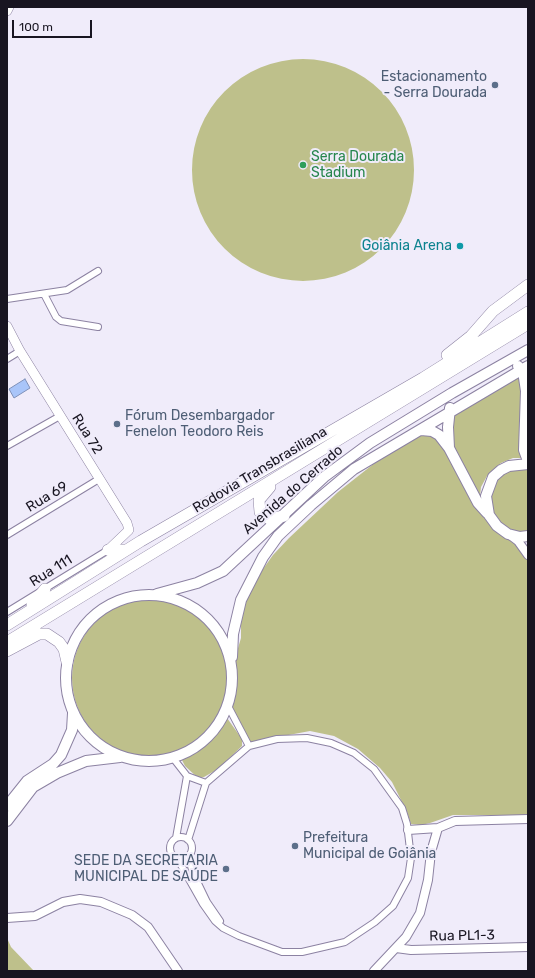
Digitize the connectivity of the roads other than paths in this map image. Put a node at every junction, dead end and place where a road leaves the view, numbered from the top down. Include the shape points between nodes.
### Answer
1 (10, 7) edge
2 (7, 11) edge
3 (98, 271) dead end
4 (528, 285) edge
5 (44, 294) junction
6 (7, 299) edge
7 (528, 312) edge
8 (528, 324) edge
9 (7, 326) edge
10 (98, 328) dead end
11 (528, 350) edge
12 (20, 351) junction
13 (7, 359) edge
14 (508, 363) junction
15 (525, 368) edge
16 (527, 387) edge
17 (403, 390) junction
18 (452, 394) junction
19 (450, 412) junction
20 (60, 416) junction
21 (420, 430) junction
22 (7, 446) edge
23 (449, 448) junction
24 (528, 463) edge
25 (285, 473) junction
26 (99, 479) junction
27 (489, 515) junction
28 (284, 516) junction
29 (508, 534) junction
30 (7, 535) edge
31 (528, 536) edge
32 (108, 550) junction
33 (126, 550) junction
34 (528, 554) edge
35 (45, 589) junction
36 (156, 594) junction
37 (7, 612) edge
38 (8, 625) edge
39 (7, 642) edge
40 (7, 651) edge
41 (67, 662) junction
42 (232, 667) junction
43 (228, 706) junction
44 (73, 713) junction
45 (248, 746) junction
46 (120, 757) junction
47 (173, 758) junction
48 (187, 776) junction
49 (206, 783) junction
50 (7, 806) edge
51 (528, 819) edge
52 (7, 820) edge
53 (438, 828) junction
54 (408, 830) junction
55 (176, 838) junction
56 (188, 840) junction
57 (188, 856) junction
58 (177, 858) junction
59 (7, 918) edge
60 (228, 929) junction
61 (528, 947) edge
62 (396, 948) junction
63 (178, 971) edge
64 (374, 971) edge

1 - 2 main road
3 - 5 street via 67,290
4 - 17 highway via 493,311 466,341 421,373
5 - 6 street
5 - 10 street via 56,317 61,321
7 - 17 highway, Rodovia Transbrasiliana
8 - 25 highway, Rodovia Transbrasiliana
9 - 12 main road, Rua 72
11 - 14 main road, Avenida do Cerrado
12 - 13 street
12 - 20 main road, Rua 72
14 - 15 main road
14 - 18 main road, Avenida do Cerrado
15 - 16 main road
15 - 19 main road, Avenida do Cerrado
16 - 24 main road via 524,450
17 - 33 highway, Rodovia Transbrasiliana
18 - 19 main road
18 - 28 main road, Avenida do Cerrado via 370,443 324,477
19 - 21 main road, Avenida do Cerrado
19 - 23 main road
20 - 22 street
20 - 26 main road, Rua 72
21 - 23 main road via 432,431 439,435
21 - 42 main road, Avenida do Cerrado via 354,469 278,536 263,557 241,600 233,634
23 - 27 main road via 478,502
24 - 27 main road via 509,466 493,478 486,496
25 - 28 highway via 261,496 258,505 265,517 273,519
25 - 39 highway, Rodovia Transbrasiliana
26 - 30 street, Rua 69
26 - 32 main road, Rua 72 via 129,530
27 - 29 main road via 497,526
28 - 36 main road, Avenida do Cerrado via 223,571
29 - 31 main road
29 - 34 street via 518,541
32 - 33 highway
32 - 35 street, Rua 111
33 - 38 highway, Rodovia Transbrasiliana
35 - 37 street, Rua 111
35 - 38 highway via 35,602
36 - 41 main road via 132,596 109,604 89,619 75,639
36 - 42 main road via 183,602 207,617 224,640
40 - 41 highway via 34,636 48,634 64,649
41 - 44 main road via 66,683
42 - 43 main road via 232,691
43 - 45 street
43 - 47 main road via 214,731 205,741 182,756
44 - 46 main road via 85,732 101,746
44 - 50 main road via 72,730 60,755 53,764 27,781
45 - 49 street
45 - 54 street via 277,739 307,738 331,742 354,753 374,769 402,808
46 - 47 main road via 141,762
46 - 52 main road via 86,761 57,772 33,787
47 - 48 street
48 - 49 street
48 - 55 street
49 - 56 street
51 - 53 street via 455,821
53 - 54 street
53 - 62 street via 420,913 406,937
54 - 60 street via 411,858 408,878 393,906 345,942 302,952 282,952 239,936
55 - 56 street
55 - 58 street via 171,842 170,849
56 - 57 street via 191,850
57 - 58 street
57 - 60 street via 192,873 207,902
58 - 60 street via 202,904 215,921
59 - 63 street via 35,916 63,902 80,899 101,902 132,915 148,927
61 - 62 street, Rua PL1-3 via 413,950
62 - 64 street

